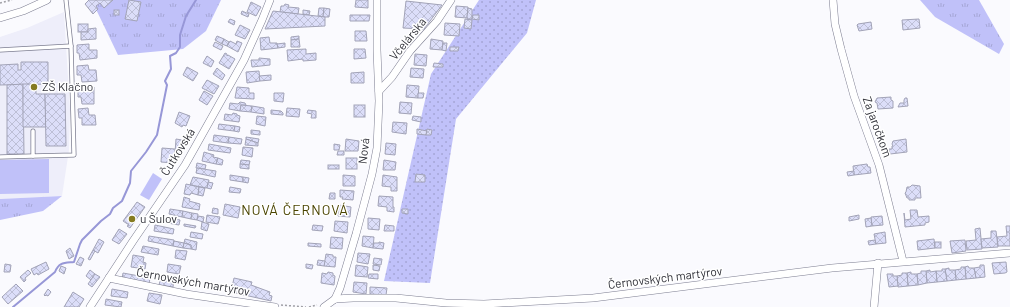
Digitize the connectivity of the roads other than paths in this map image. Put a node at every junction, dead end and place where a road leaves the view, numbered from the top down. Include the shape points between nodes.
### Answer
1 (47, 0) edge
2 (66, 0) edge
3 (270, 0) edge
4 (377, 0) edge
5 (451, 0) edge
6 (833, 0) edge
7 (0, 18) edge
8 (71, 46) junction
9 (0, 50) edge
10 (379, 91) junction
11 (33, 131) dead end
12 (33, 156) junction
13 (0, 157) edge
14 (1010, 253) edge
15 (903, 261) junction
16 (878, 264) junction
17 (109, 278) junction
18 (334, 299) junction
19 (90, 307) edge
20 (275, 307) edge
21 (324, 307) edge
22 (874, 307) edge

1 - 7 street
2 - 8 lane
3 - 17 street, Čutkovská via 244,60 185,165
4 - 10 street, Nová
5 - 10 street, Včelárska via 437,21
6 - 15 street, Za jaročkom via 841,48 854,96 879,165
8 - 9 lane
8 - 12 lane via 74,155
10 - 18 street, Nová via 377,148 372,174 340,288
11 - 12 lane
12 - 13 lane
14 - 15 street, Černovských martýrov
15 - 16 street, Černovských martýrov
16 - 18 street, Černovských martýrov via 784,273 593,298 484,304 396,298
16 - 22 street
17 - 19 street, Čutkovská
17 - 20 street, Černovských martýrov via 186,294
18 - 21 street

